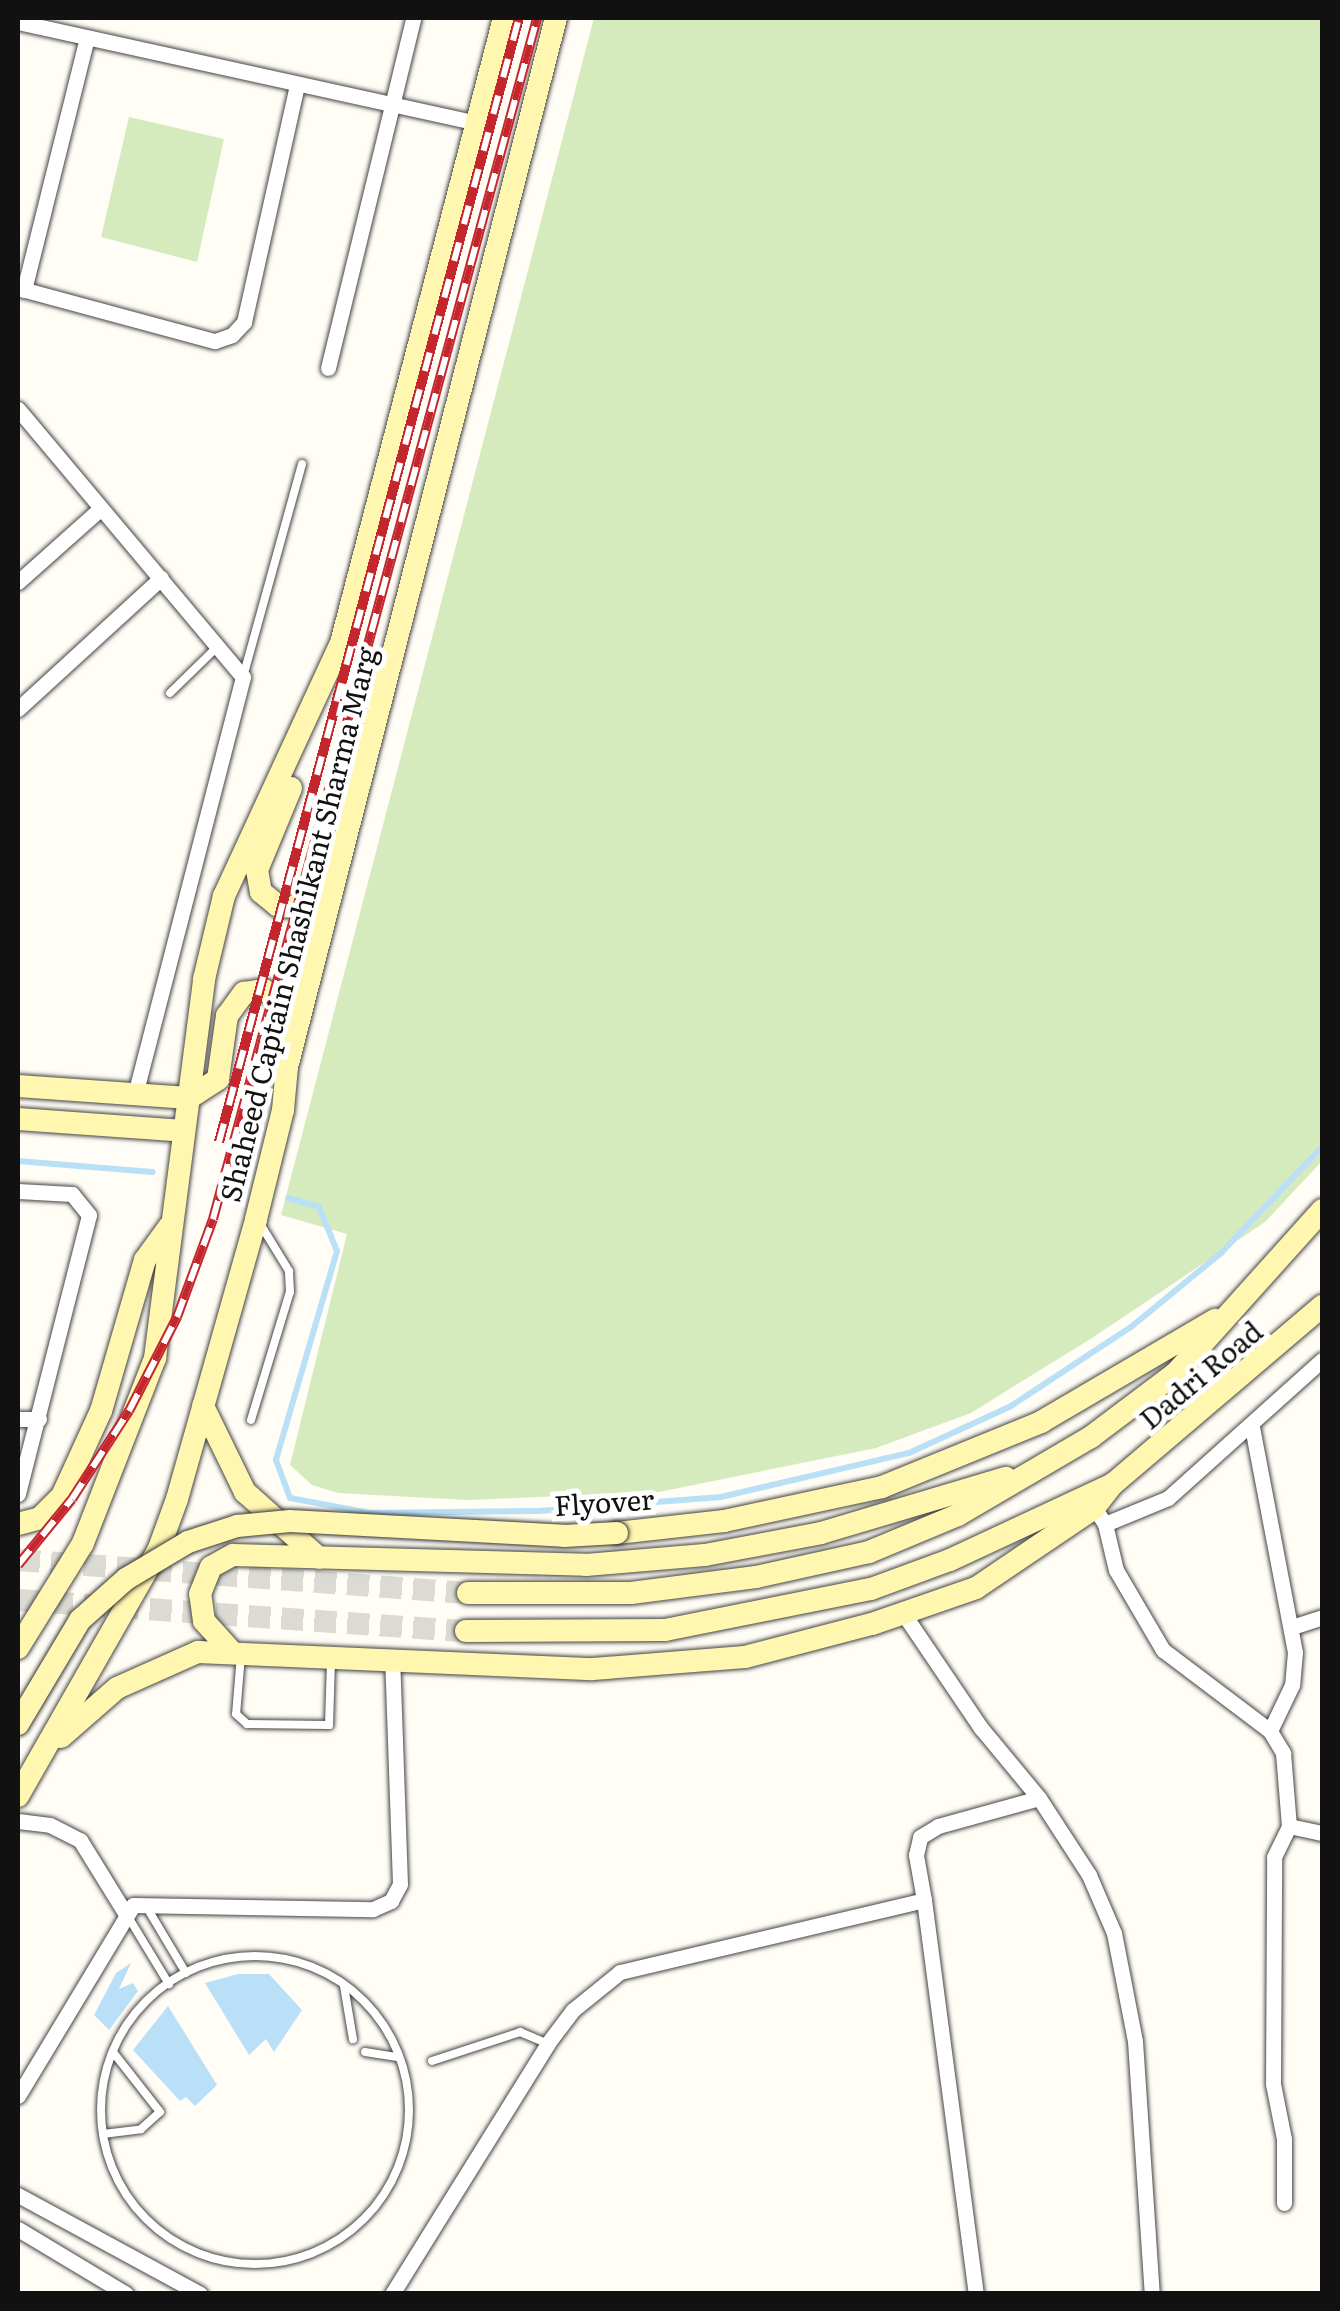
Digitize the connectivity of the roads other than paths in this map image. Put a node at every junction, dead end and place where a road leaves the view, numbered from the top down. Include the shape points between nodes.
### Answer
1 (414, 18) edge
2 (504, 18) edge
3 (556, 18) edge
4 (18, 22) edge
5 (87, 38) junction
6 (297, 84) junction
7 (391, 104) junction
8 (477, 124) junction
9 (21, 289) edge
10 (328, 368) dead end
11 (18, 409) edge
12 (302, 464) dead end
13 (101, 508) junction
14 (161, 578) junction
15 (18, 582) edge
16 (219, 644) junction
17 (341, 644) junction
18 (243, 678) junction
19 (170, 693) dead end
20 (18, 709) edge
21 (347, 835) junction
22 (286, 1067) junction
23 (18, 1086) edge
24 (135, 1095) junction
25 (190, 1098) junction
26 (18, 1119) edge
27 (184, 1131) junction
28 (18, 1191) edge
29 (1322, 1210) edge
30 (256, 1219) junction
31 (172, 1222) junction
32 (1322, 1306) edge
33 (1235, 1308) junction
34 (1322, 1360) edge
35 (202, 1406) junction
36 (18, 1419) edge
37 (40, 1420) junction
38 (251, 1420) dead end
39 (1252, 1427) junction
40 (1034, 1471) junction
41 (1113, 1484) junction
42 (18, 1494) edge
43 (1099, 1516) junction
44 (18, 1524) edge
45 (319, 1558) junction
46 (468, 1594) tunnel mouth
47 (903, 1614) junction
48 (1322, 1617) edge
49 (1292, 1627) junction
50 (466, 1630) tunnel mouth
51 (18, 1648) edge
52 (236, 1652) junction
53 (330, 1654) junction
54 (392, 1657) junction
55 (18, 1724) edge
56 (1270, 1732) junction
57 (39, 1760) junction
58 (18, 1796) edge
59 (1039, 1798) junction
60 (18, 1820) edge
61 (1289, 1826) junction
62 (1322, 1833) edge
63 (924, 1900) junction
64 (144, 1902) junction
65 (125, 1913) junction
66 (186, 1973) junction
67 (169, 1984) junction
68 (344, 1986) junction
69 (353, 2040) dead end
70 (548, 2043) junction
71 (113, 2052) junction
72 (365, 2052) dead end
73 (398, 2057) junction
74 (432, 2061) dead end
75 (18, 2096) edge
76 (103, 2134) junction
77 (18, 2195) edge
78 (1284, 2203) dead end
79 (18, 2229) edge
80 (126, 2294) edge
81 (200, 2294) edge
82 (392, 2294) edge
83 (976, 2294) edge
84 (1152, 2294) edge

1 - 7 street
2 - 8 main road, Shaheed Captain Shashikant Sharma Marg
3 - 21 main road, Shaheed Captain Shashikant Sharma Marg
4 - 5 street
5 - 6 street
5 - 9 street
6 - 7 street
6 - 9 street via 244,322 232,335 215,340
7 - 8 street
7 - 10 street
8 - 17 main road, Shaheed Captain Shashikant Sharma Marg
11 - 13 street
12 - 18 lane
13 - 14 street
13 - 15 street
14 - 16 street
14 - 20 street
16 - 18 street
16 - 19 lane
17 - 21 main road via 260,860 261,892 278,906 310,902
17 - 25 main road, Shaheed Captain Shashikant Sharma Marg via 224,896 204,979
18 - 24 street
21 - 22 main road, Shaheed Captain Shashikant Sharma Marg
22 - 25 main road via 286,1007 273,994 254,990 230,1006 218,1079
22 - 30 main road, Shaheed Captain Shashikant Sharma Marg via 284,1110
23 - 24 main road
24 - 25 main road
25 - 27 main road, Shaheed Captain Shashikant Sharma Marg
26 - 27 main road
27 - 31 main road, Shaheed Captain Shashikant Sharma Marg
28 - 37 street via 72,1194 89,1215
29 - 33 main road, Dadri Road
30 - 35 main road, Shaheed Captain Shashikant Sharma Marg
30 - 38 lane via 290,1272 290,1292
31 - 44 main road via 145,1260 101,1411 62,1496 40,1518
31 - 51 main road, Shaheed Captain Shashikant Sharma Marg via 156,1358 83,1543
32 - 41 main road, Dadri Road
33 - 40 main road, Dadri Road via 1176,1373
33 - 55 main road, Flyover, bridge via 1041,1422 882,1487 804,1506 564,1536 290,1521 237,1526 188,1542 126,1579 80,1620
34 - 39 street
35 - 45 main road via 244,1492
35 - 57 main road, Shaheed Captain Shashikant Sharma Marg via 158,1551
36 - 37 street
37 - 42 street
39 - 43 street via 1168,1498
39 - 49 street
40 - 45 main road via 820,1533 705,1555 586,1565
40 - 46 main road via 958,1516 869,1552 756,1577 631,1593
41 - 43 main road
41 - 50 main road via 1023,1531 871,1589 665,1630
43 - 47 main road via 976,1588
43 - 56 street via 1116,1570 1163,1650
45 - 52 main road via 233,1554 211,1568 200,1594 204,1621
47 - 54 main road via 734,1658 593,1670
47 - 59 street via 981,1728
48 - 49 street
49 - 56 street via 1292,1686
52 - 53 main road
52 - 53 lane via 236,1714 242,1722 323,1727 334,1716
52 - 57 main road via 198,1652 141,1674 82,1715
53 - 54 main road
54 - 64 street via 400,1884 391,1901 373,1909
56 - 61 street via 1282,1753
57 - 58 main road
59 - 63 street via 920,1837 916,1855
59 - 84 street via 1088,1875 1114,1933 1134,2041
60 - 65 street via 50,1825 80,1840
61 - 62 street
61 - 78 street via 1274,1857 1273,2084 1284,2139
63 - 70 street via 620,1972 572,2010
63 - 83 street
64 - 65 street
64 - 66 lane
65 - 67 lane
65 - 75 street
66 - 67 lane
66 - 68 lane via 259,1955 305,1966
67 - 71 lane via 124,2027
68 - 69 lane
68 - 73 lane via 373,2006
70 - 74 lane via 520,2032
70 - 82 street
71 - 76 lane via 98,2109
71 - 76 lane via 160,2112 140,2130
72 - 73 lane
73 - 76 lane via 408,2129 402,2162 380,2202 352,2228 252,2267 196,2255 134,2208
77 - 81 street
79 - 80 street

